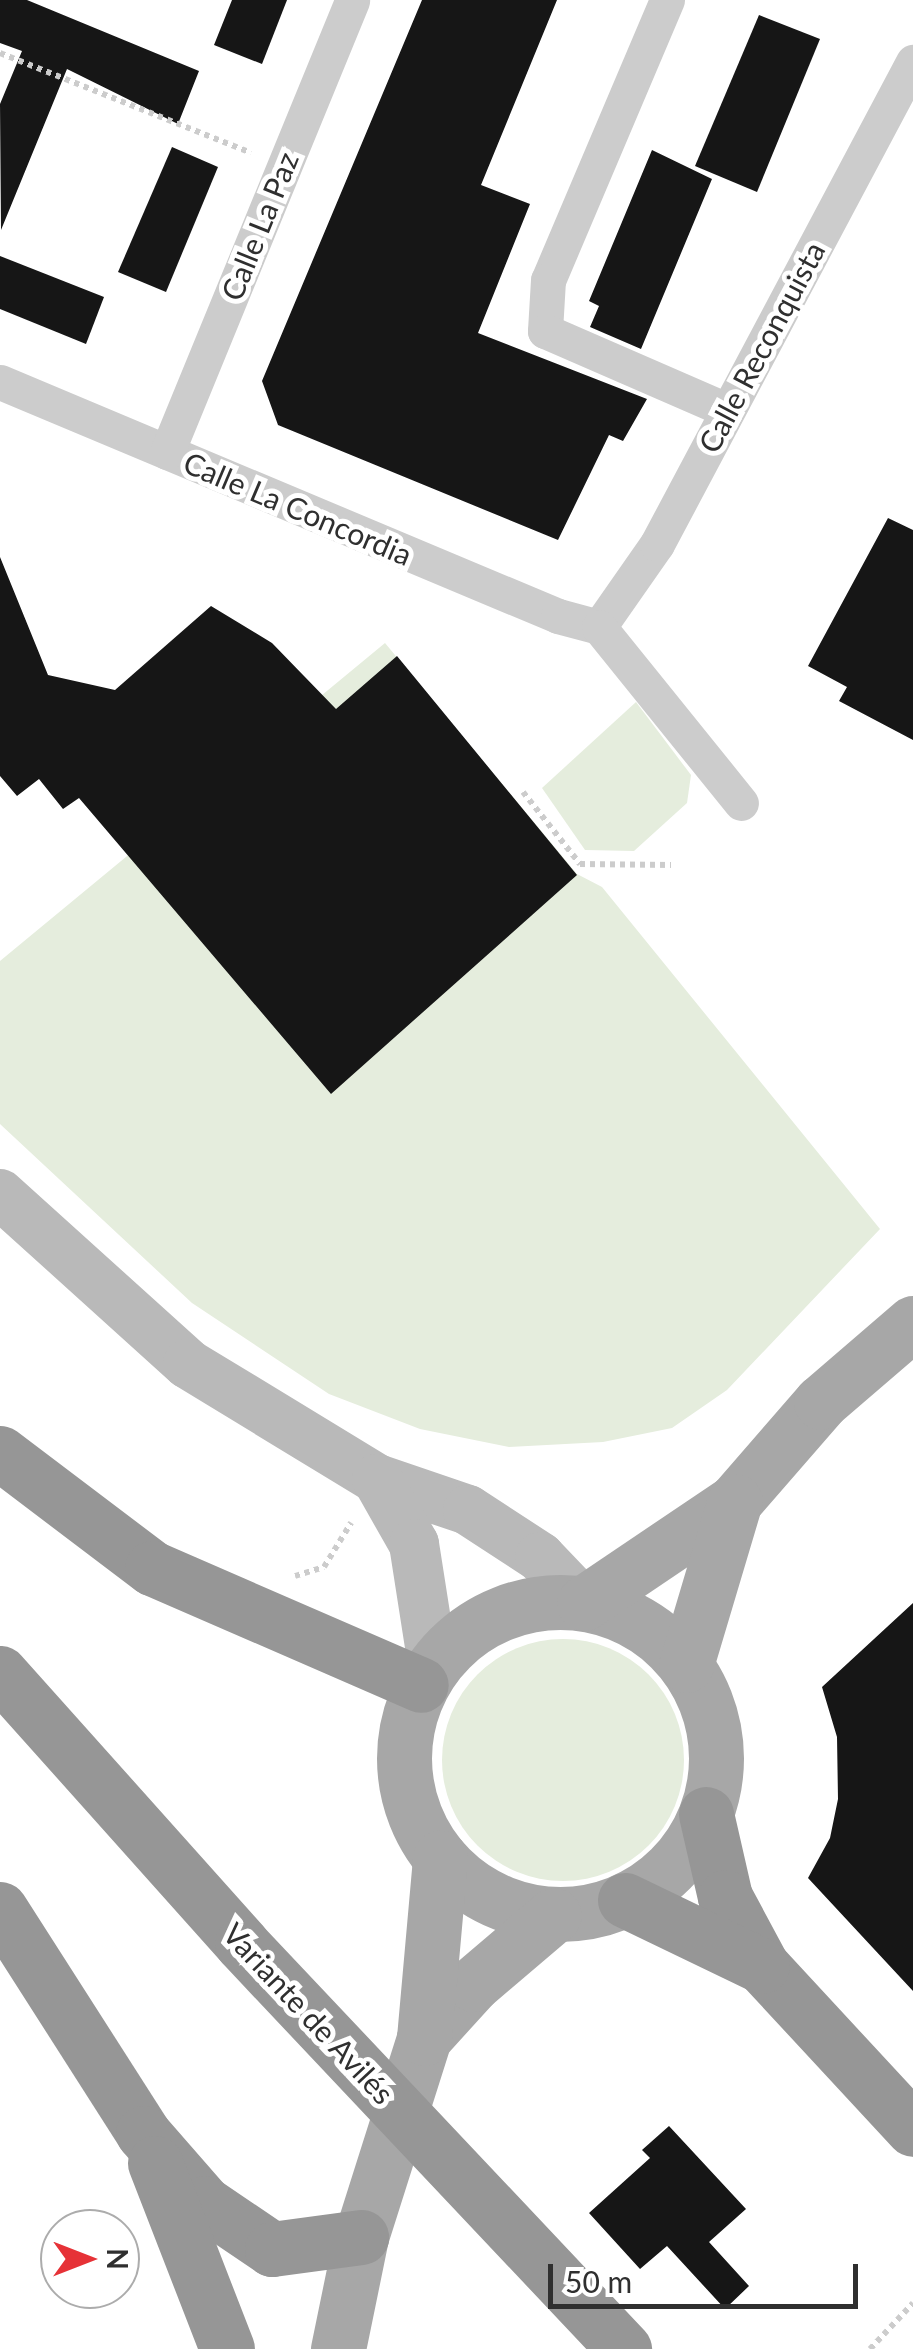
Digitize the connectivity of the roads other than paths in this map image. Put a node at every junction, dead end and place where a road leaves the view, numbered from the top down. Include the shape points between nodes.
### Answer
1 (352, 0) edge
2 (667, 0) edge
3 (913, 62) edge
4 (0, 382) edge
5 (727, 410) junction
6 (167, 452) junction
7 (599, 627) junction
8 (741, 803) dead end
9 (0, 1194) edge
10 (913, 1322) edge
11 (0, 1454) edge
12 (377, 1478) junction
13 (735, 1501) junction
14 (584, 1602) junction
15 (686, 1665) junction
16 (0, 1673) edge
17 (427, 1675) junction
18 (706, 1814) junction
19 (440, 1858) junction
20 (625, 1900) junction
21 (0, 1909) edge
22 (554, 1915) junction
23 (762, 1966) junction
24 (424, 2038) junction
25 (913, 2129) edge
26 (143, 2132) junction
27 (361, 2237) junction
28 (227, 2349) edge
29 (338, 2349) edge
30 (624, 2349) edge

1 - 6 street, Calle La Paz
2 - 5 street via 548,280 545,332
3 - 5 street, Calle Reconquista
4 - 6 street, Calle La Concordia
5 - 7 street, Calle Reconquista via 657,544
6 - 7 street, Calle La Concordia via 558,616
7 - 8 street
9 - 12 main road via 188,1364
10 - 13 main road via 821,1402
11 - 17 highway via 152,1568 315,1644
12 - 14 main road via 468,1510 540,1557
12 - 17 main road via 414,1544
13 - 14 main road
13 - 15 main road
14 - 15 main road via 650,1630
14 - 17 main road via 520,1606 472,1628
15 - 18 main road via 709,1709 716,1756
16 - 30 highway, Variante de Avilés, bridge via 242,1944
17 - 19 main road via 409,1715 404,1779 412,1810
18 - 20 main road via 670,1870
18 - 23 highway via 725,1897
19 - 22 main road via 478,1892
19 - 24 main road
20 - 22 main road
20 - 23 highway
21 - 26 highway
22 - 24 main road via 473,1984
23 - 25 highway
24 - 27 main road
26 - 27 highway via 204,2203 272,2249
26 - 28 highway
27 - 29 main road

